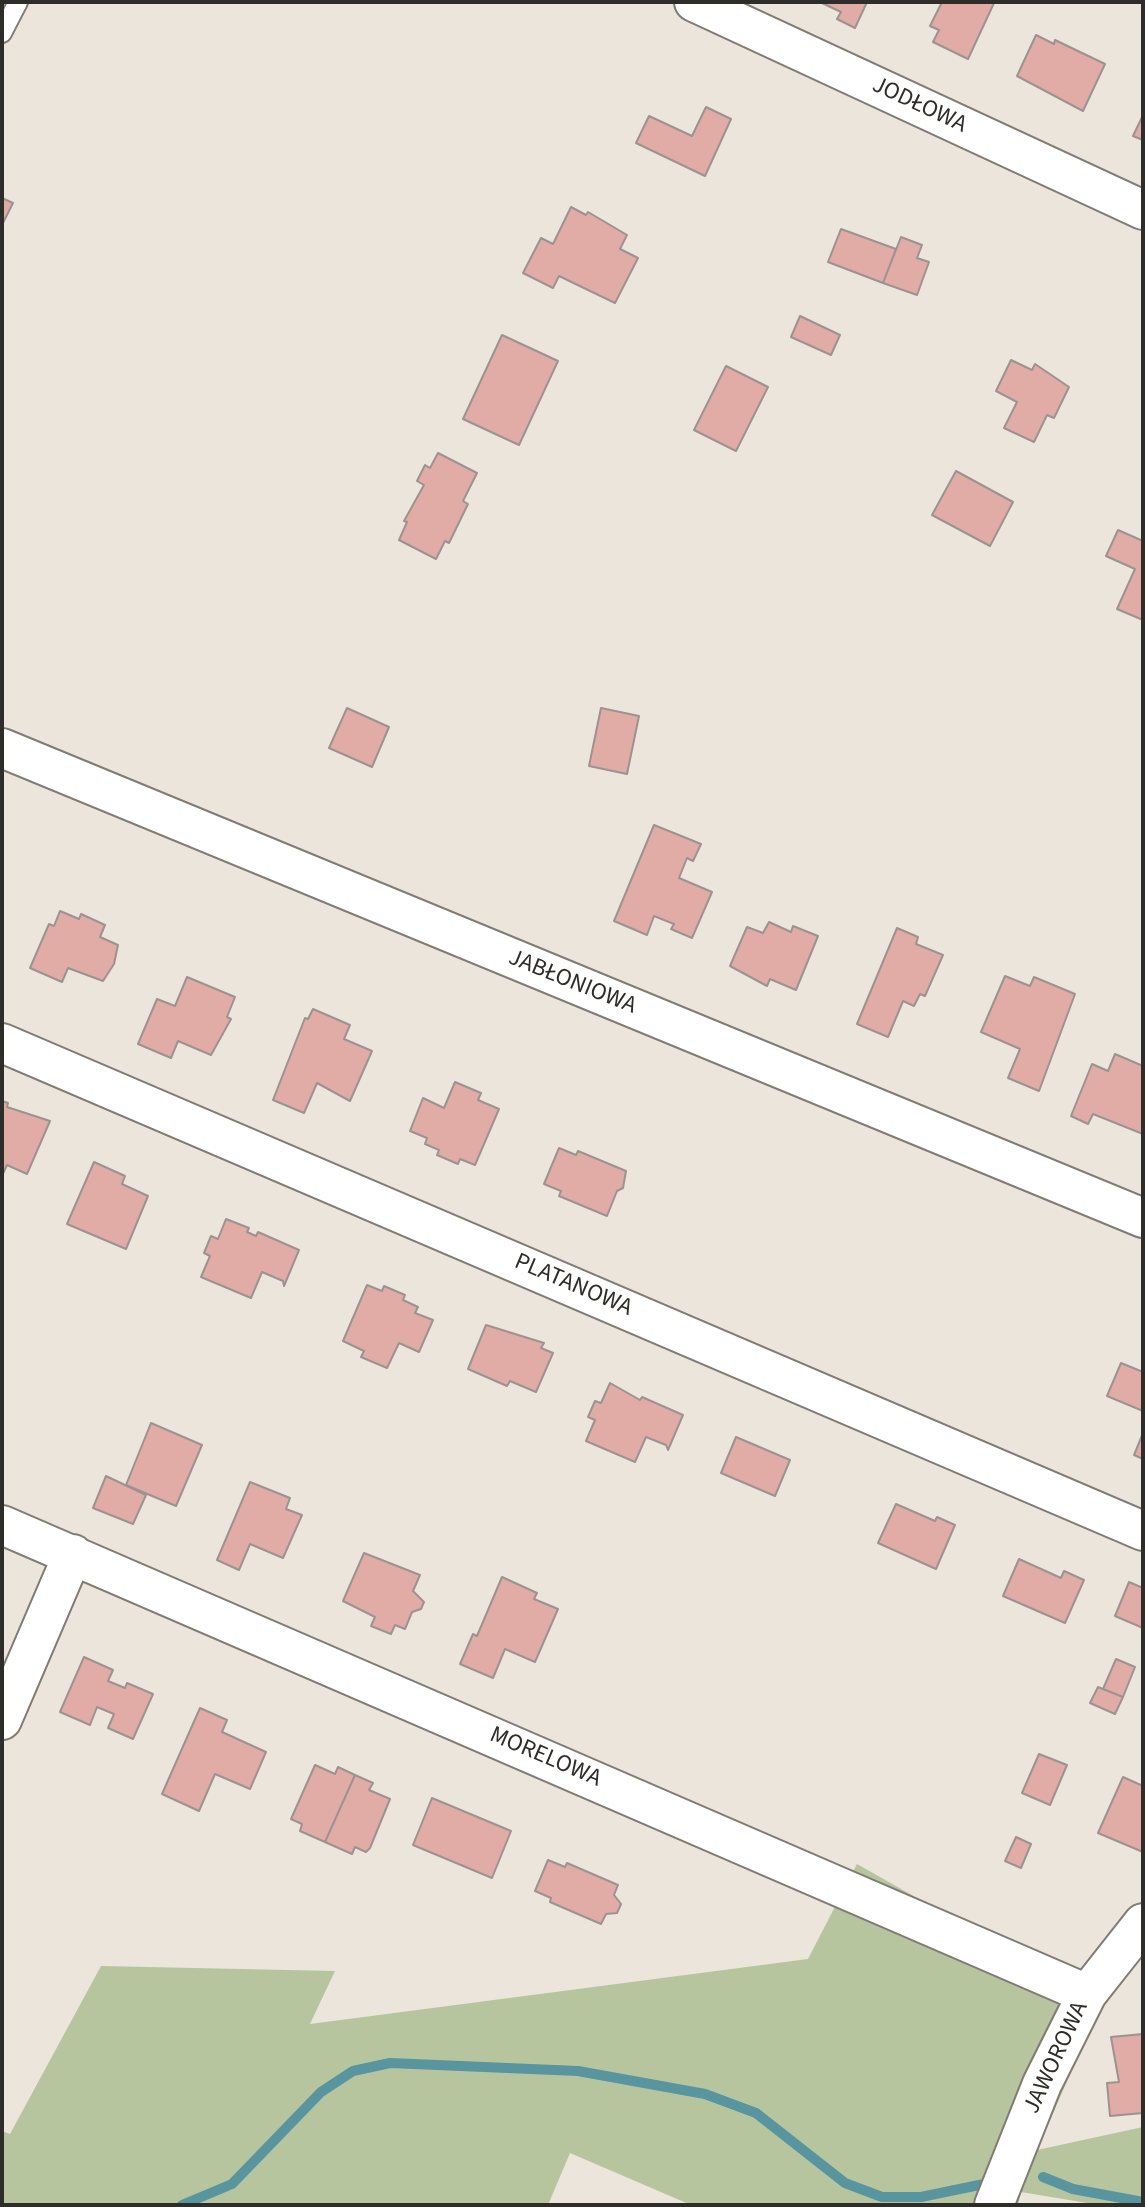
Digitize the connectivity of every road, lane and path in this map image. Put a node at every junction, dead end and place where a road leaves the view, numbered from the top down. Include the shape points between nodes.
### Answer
1 (18, 2) edge
2 (694, 2) edge
3 (2, 33) edge
4 (1143, 210) edge
5 (2, 748) edge
6 (2, 1043) edge
7 (1143, 1218) edge
8 (2, 1525) edge
9 (1143, 1531) edge
10 (73, 1554) junction
11 (2, 1720) edge
12 (1143, 1923) edge
13 (1087, 1994) junction
14 (994, 2205) edge

1 - 3 lane
2 - 4 street, JODŁOWA
5 - 7 street, JABŁONIOWA
6 - 9 street, PLATANOWA
8 - 10 street, MORELOWA
10 - 11 street
10 - 13 street, MORELOWA
12 - 13 street, JAWOROWA
13 - 14 street, JAWOROWA via 1042,2084

